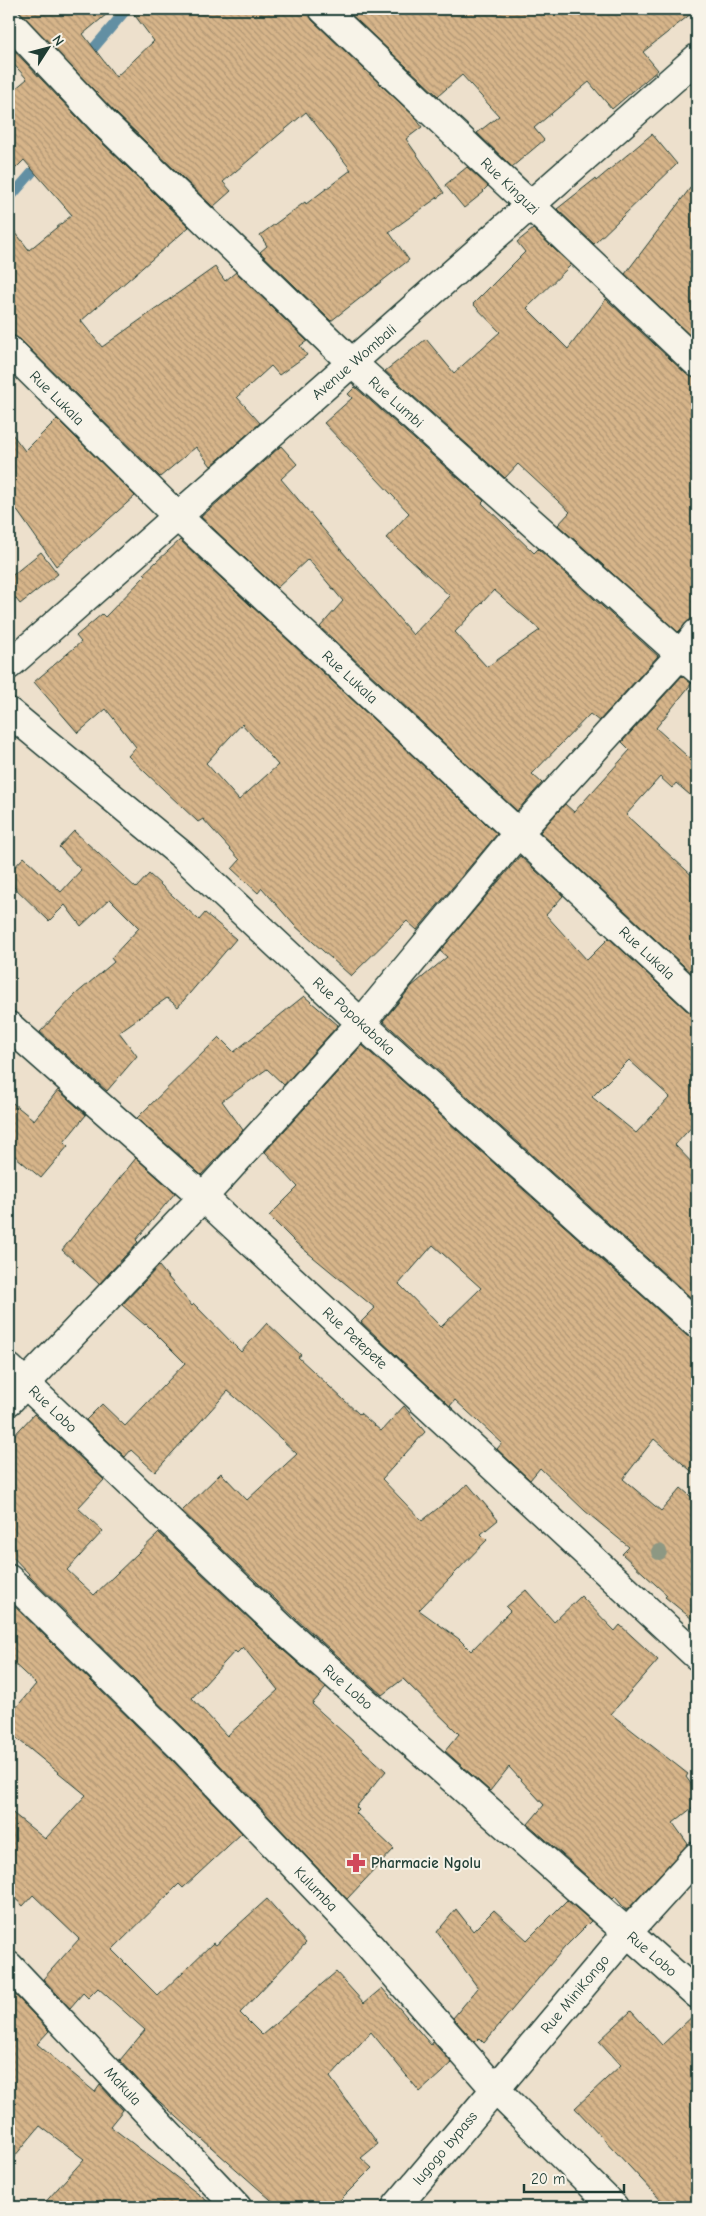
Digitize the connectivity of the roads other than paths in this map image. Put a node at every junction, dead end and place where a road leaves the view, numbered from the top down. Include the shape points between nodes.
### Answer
1 (323, 9) edge
2 (9, 22) edge
3 (697, 58) edge
4 (530, 206) junction
5 (9, 350) edge
6 (352, 363) junction
7 (697, 363) edge
8 (177, 516) junction
9 (692, 652) edge
10 (9, 665) edge
11 (9, 712) edge
12 (518, 833) junction
13 (697, 999) edge
14 (361, 1024) junction
15 (9, 1026) edge
16 (203, 1197) junction
17 (697, 1324) edge
18 (14, 1384) edge
19 (9, 1579) edge
20 (697, 1656) edge
21 (697, 1856) edge
22 (627, 1933) junction
23 (9, 1966) edge
24 (697, 1994) edge
25 (495, 2089) junction
26 (237, 2207) edge
27 (396, 2207) edge
28 (614, 2207) edge

1 - 4 street, Rue Kinguzi
2 - 6 street, Rue Lumbi via 106,124
3 - 4 street, Avenue Wombali
4 - 6 street, Avenue Wombali
4 - 7 street, Rue Kinguzi
5 - 8 street, Rue Lukala
6 - 8 street, Avenue Wombali
6 - 9 street, Rue Lumbi
8 - 10 street, Avenue Wombali
8 - 12 street, Rue Lukala
9 - 12 street
11 - 14 street, Rue Popokabaka via 182,855
12 - 13 street, Rue Lukala
12 - 14 street
14 - 16 street
14 - 17 street, Rue Popokabaka
15 - 16 street, Rue Petepete
16 - 18 street
16 - 20 street, Rue Petepete
18 - 22 street, Rue Lobo via 285,1631
19 - 25 street, Kulumba via 185,1751 355,1930
21 - 22 street, Rue MiniKongo
22 - 24 street, Rue Lobo
22 - 25 street, Rue MiniKongo
23 - 26 street, Makula
25 - 27 street, lugogo bypass
25 - 28 street, Kulumba

